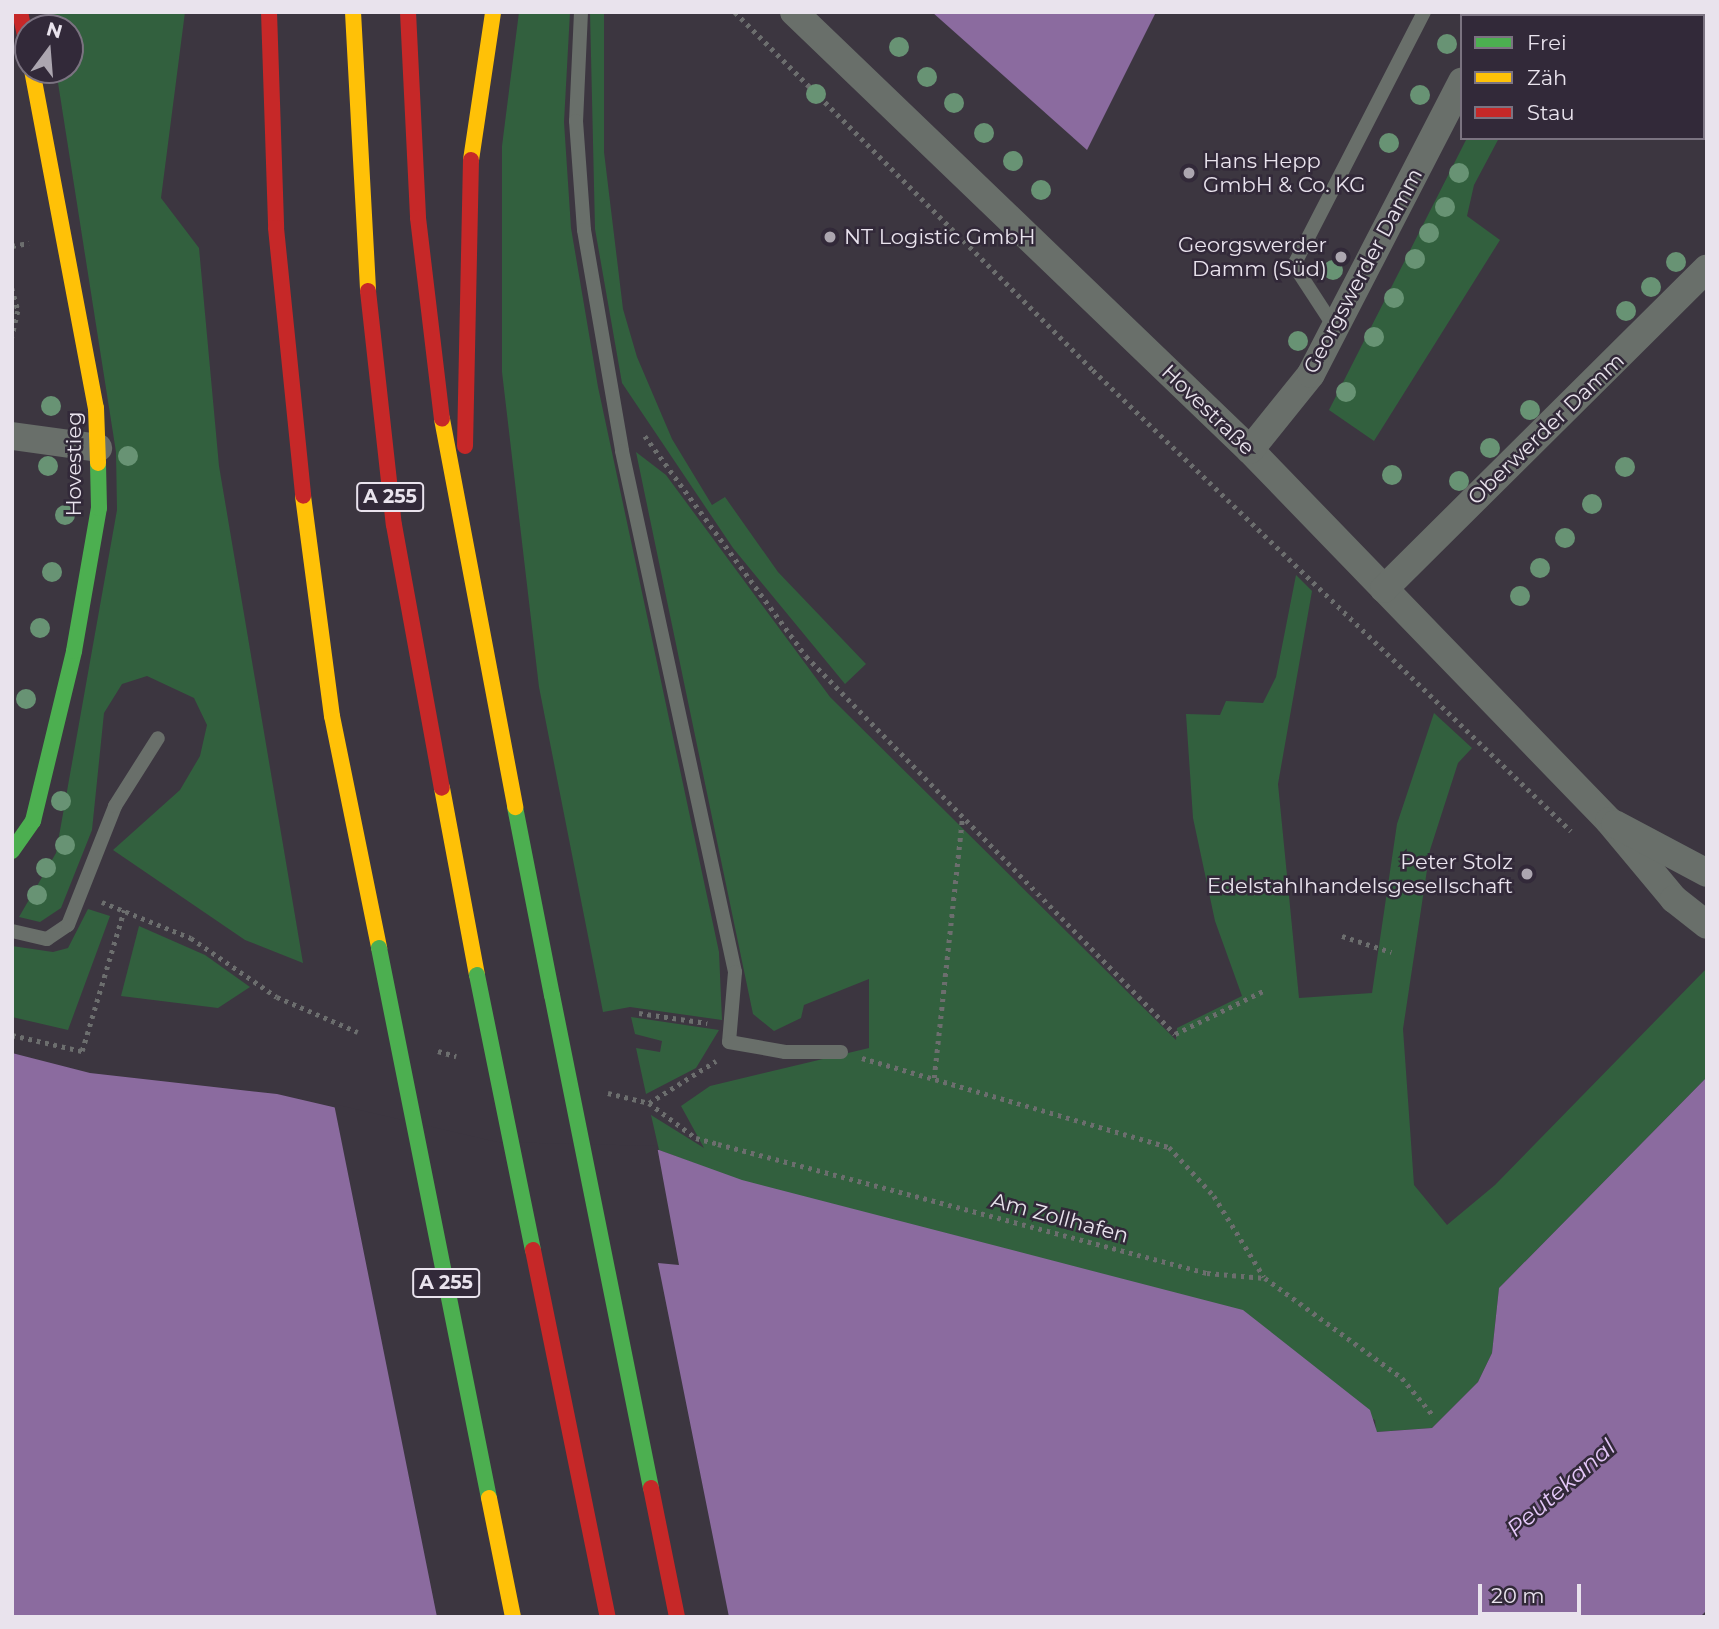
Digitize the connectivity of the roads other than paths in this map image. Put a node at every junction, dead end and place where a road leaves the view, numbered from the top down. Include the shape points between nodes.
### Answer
1 (269, 12) edge
2 (354, 12) edge
3 (408, 12) edge
4 (493, 12) edge
5 (581, 12) edge
6 (794, 12) edge
7 (1424, 12) edge
8 (35, 84) edge
9 (1460, 86) edge
10 (1707, 268) edge
11 (1335, 327) junction
12 (12, 436) edge
13 (98, 448) junction
14 (1250, 450) junction
15 (461, 535) junction
16 (1384, 589) junction
17 (158, 738) dead end
18 (1609, 821) junction
19 (12, 851) edge
20 (1707, 873) edge
21 (1707, 925) edge
22 (12, 932) edge
23 (841, 1052) road end
24 (513, 1617) edge
25 (608, 1617) edge
26 (677, 1617) edge

1 - 24 main road, A 255, bridge via 276,228 311,570 332,716
2 - 25 main road, A 255, bridge via 360,224 392,512 477,975
3 - 15 main road via 419,231
4 - 15 main road via 470,167
5 - 23 lane via 576,121 596,313 735,972 731,1034 785,1052
6 - 14 street, Hovestraße
7 - 11 lane via 1294,265
8 - 13 main road, Hovestieg via 96,408
9 - 11 street, Georgswerder Damm
10 - 16 street, Oberwerder Damm
11 - 14 street, Georgswerder Damm via 1291,403
12 - 13 street
13 - 19 main road, Hovestieg via 99,508 74,651 33,821
14 - 16 street, Hovestraße
15 - 26 main road, bridge
16 - 18 street, Hovestraße
17 - 22 lane via 115,806 68,925 47,939
18 - 20 street, Hovestraße
18 - 21 street, Hovestraße via 1674,899

